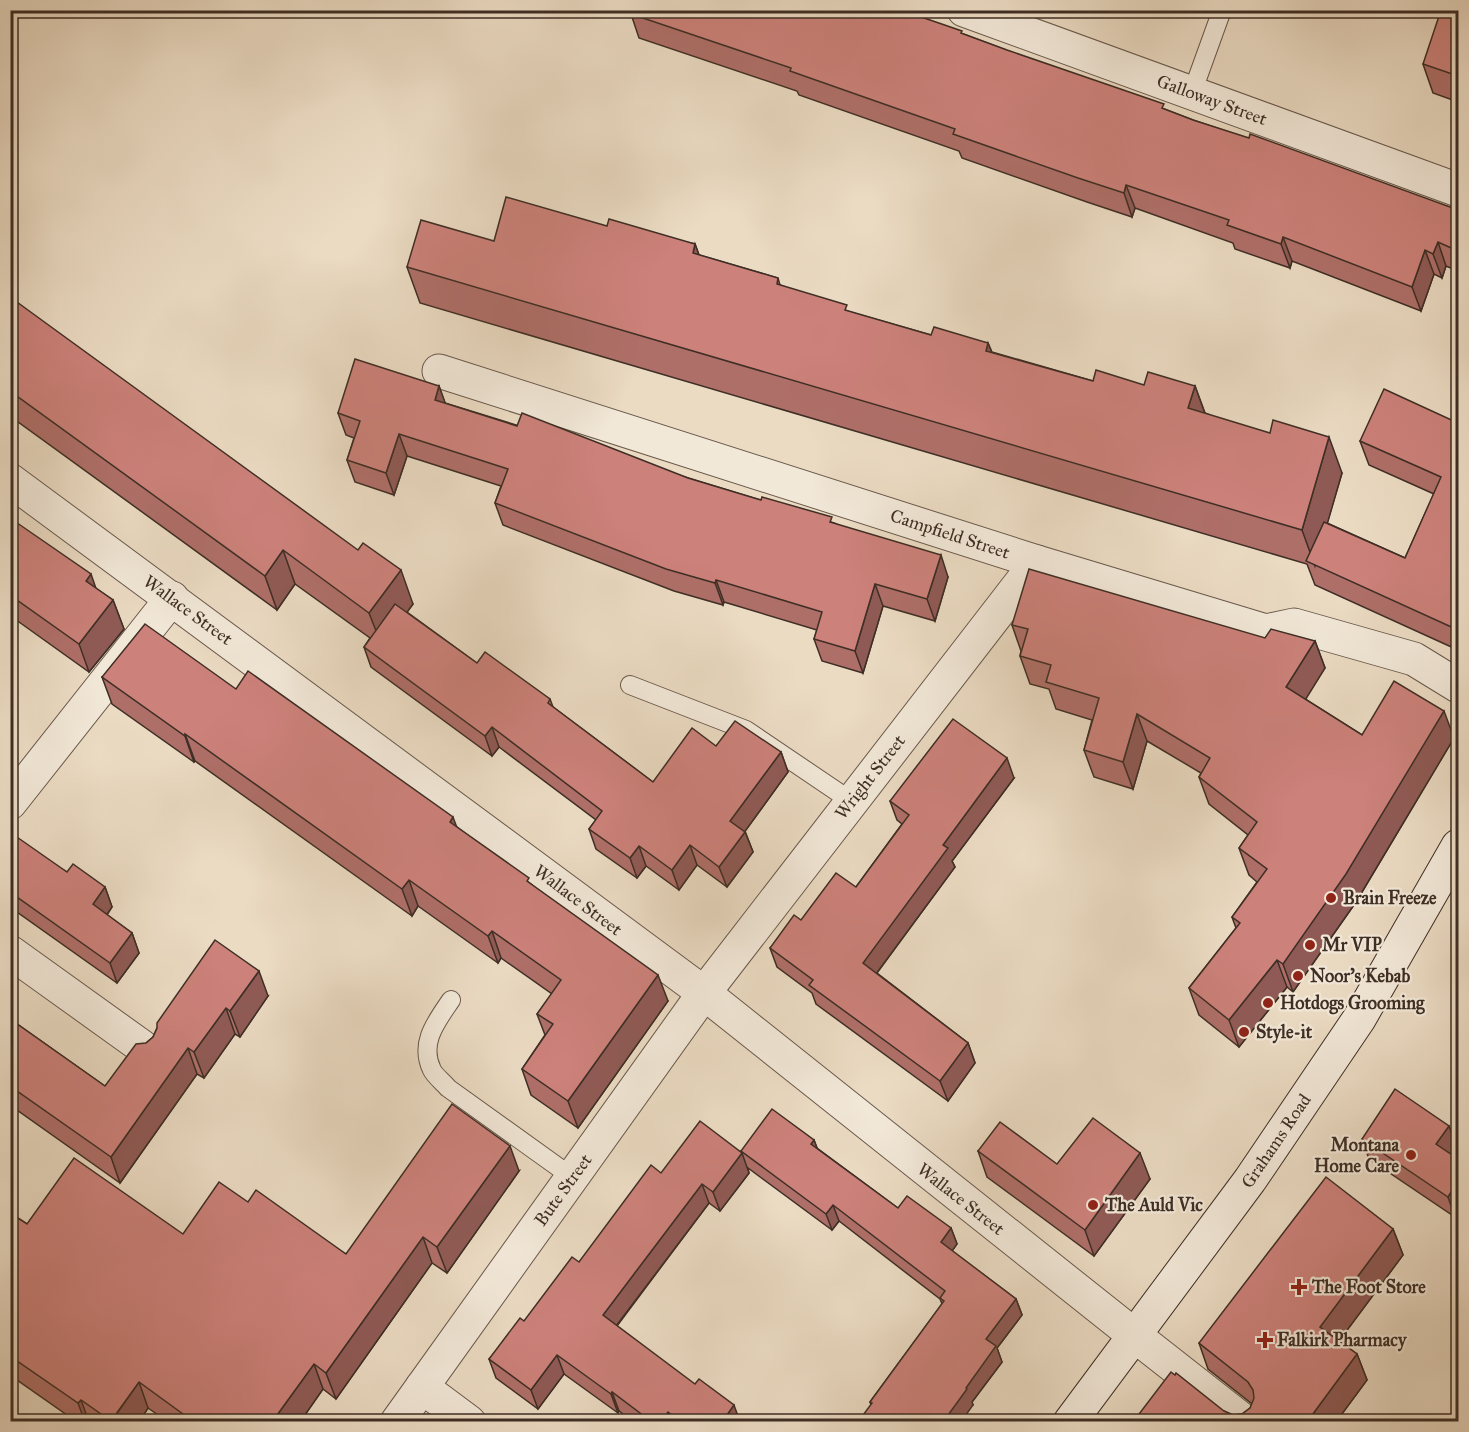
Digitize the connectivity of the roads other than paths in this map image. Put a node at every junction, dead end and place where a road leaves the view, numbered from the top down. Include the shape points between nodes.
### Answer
1 (964, 10) edge
2 (1222, 10) edge
3 (1192, 93) junction
4 (1458, 190) edge
5 (439, 371) dead end
6 (10, 480) edge
7 (1036, 562) junction
8 (172, 598) junction
9 (630, 685) dead end
10 (1458, 686) edge
11 (852, 801) junction
12 (10, 803) edge
13 (1458, 846) edge
14 (10, 952) edge
15 (704, 993) junction
16 (451, 1000) dead end
17 (148, 1052) edge
18 (572, 1178) junction
19 (1134, 1335) junction
20 (422, 1387) junction
21 (396, 1422) edge
22 (469, 1422) edge
23 (1070, 1422) edge
24 (1245, 1422) edge

1 - 3 street, Galloway Street
2 - 3 lane
3 - 4 street, Galloway Street
5 - 7 street, Campfield Street
6 - 8 street, Wallace Street
7 - 10 street, Campfield Street via 1266,632 1294,625 1414,659
7 - 11 street, Wright Street
8 - 12 street
8 - 15 street, Wallace Street
9 - 11 lane via 746,730
11 - 15 street, Wright Street
13 - 19 street, Grahams Road via 1359,1019 1250,1180
14 - 17 street
15 - 18 street, Bute Street
15 - 19 street, Wallace Street
16 - 18 lane via 432,1027 426,1048 432,1070 448,1088
18 - 20 street, Bute Street
19 - 23 street, Grahams Road
19 - 24 street, Wallace Street
20 - 21 street, Bute Street
20 - 22 street

